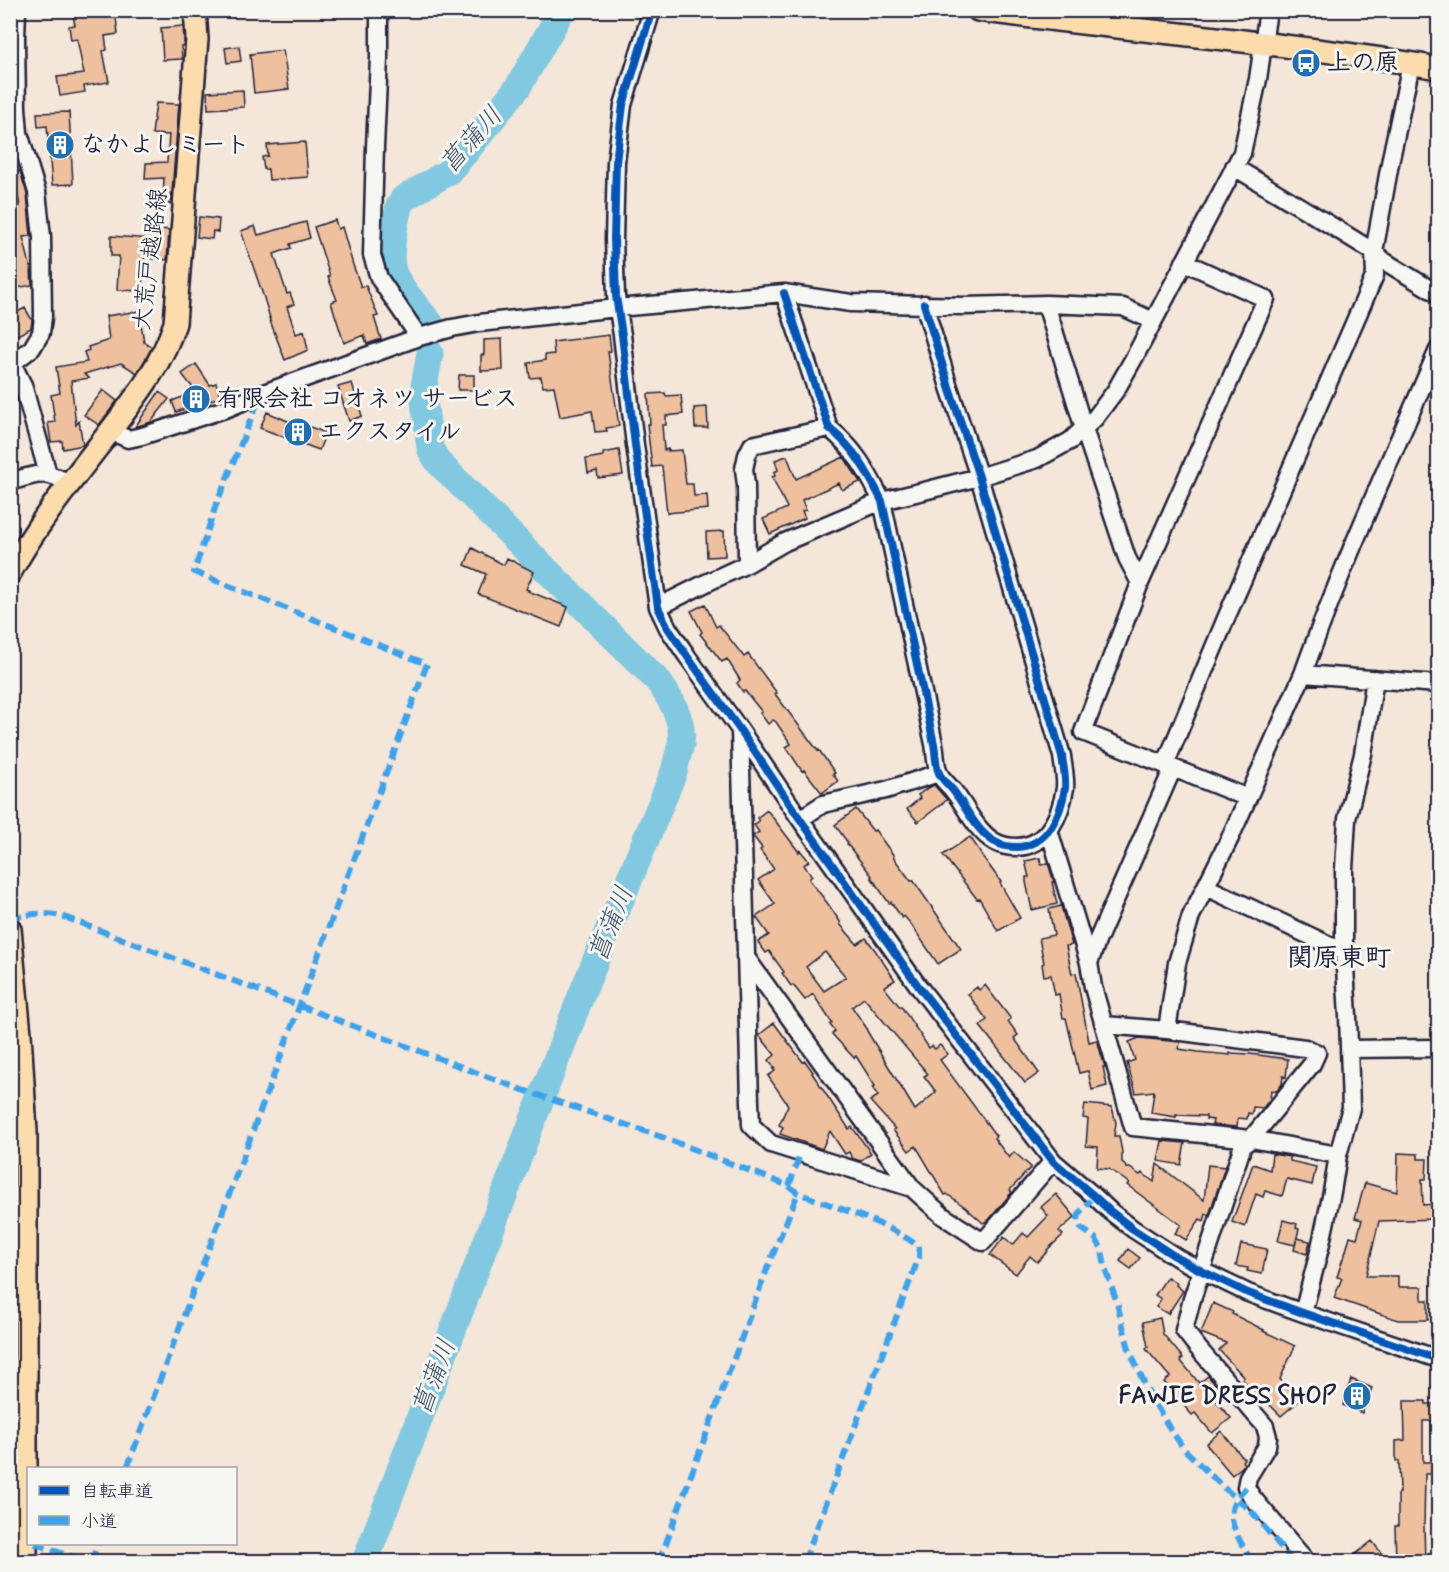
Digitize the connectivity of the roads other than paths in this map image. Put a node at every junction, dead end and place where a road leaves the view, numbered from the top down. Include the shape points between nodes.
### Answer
1 (17, 10) edge
2 (195, 10) edge
3 (379, 10) edge
4 (652, 10) edge
5 (978, 10) edge
6 (1268, 10) edge
7 (1264, 44) junction
8 (1412, 64) junction
9 (1438, 68) edge
10 (1234, 167) junction
11 (1374, 252) junction
12 (1184, 262) junction
13 (784, 293) junction
14 (1438, 294) edge
15 (924, 304) junction
16 (1046, 304) junction
17 (617, 308) junction
18 (1153, 321) junction
19 (419, 337) junction
20 (1438, 350) edge
21 (12, 361) edge
22 (829, 428) junction
23 (1084, 429) junction
24 (110, 431) junction
25 (48, 474) junction
26 (979, 477) junction
27 (10, 482) edge
28 (70, 484) junction
29 (882, 501) junction
30 (747, 564) junction
31 (10, 573) edge
32 (1140, 583) junction
33 (658, 607) junction
34 (1303, 674) junction
35 (1375, 679) junction
36 (1438, 684) edge
37 (740, 730) junction
38 (1169, 766) junction
39 (939, 773) junction
40 (1248, 798) junction
41 (800, 819) junction
42 (1049, 830) junction
43 (1206, 887) junction
44 (10, 929) edge
45 (1344, 952) junction
46 (745, 956) junction
47 (1089, 963) junction
48 (1104, 1026) junction
49 (1167, 1030) junction
50 (1438, 1048) edge
51 (1349, 1049) junction
52 (1251, 1139) junction
53 (1338, 1155) junction
54 (1053, 1161) junction
55 (912, 1188) junction
56 (1202, 1271) junction
57 (1303, 1313) junction
58 (1438, 1359) edge
59 (21, 1549) edge
60 (1307, 1562) edge

1 - 21 street via 19,133 38,203 43,317 32,348
2 - 24 main road, 大荒戸越路線 via 196,51 175,323 162,357 141,392
3 - 19 street via 372,255 379,278
4 - 17 street via 623,105 616,162
5 - 7 main road
6 - 7 street
7 - 8 main road
7 - 10 street via 1242,153
8 - 9 main road
8 - 11 street
10 - 11 street
10 - 12 street
11 - 14 street
11 - 38 street via 1375,275 1232,606
12 - 18 street
12 - 32 street via 1266,299
13 - 15 street via 851,303
13 - 17 street
13 - 22 street
15 - 16 street
15 - 26 street
16 - 18 street via 1123,307
16 - 23 street
17 - 19 street via 479,323
17 - 33 street
18 - 23 street via 1116,390
19 - 24 street via 142,436 128,439
20 - 34 street
21 - 25 street via 23,385
22 - 29 street via 864,465
22 - 30 street via 752,445 744,469
23 - 26 street via 1037,459
23 - 32 street via 1127,558
24 - 28 main road, 大荒戸越路線
25 - 27 street
25 - 28 street
26 - 29 street
26 - 42 street via 1062,756 1062,804
28 - 31 main road, 大荒戸越路線
29 - 30 street via 785,542
29 - 39 street
30 - 33 street
32 - 38 street via 1083,732
33 - 37 street via 668,628
34 - 35 street
34 - 40 street
35 - 36 street
35 - 45 street via 1347,819
37 - 41 street
37 - 46 street
38 - 40 street
38 - 47 street
39 - 41 street via 823,804
39 - 42 street via 974,822 996,843 1030,845
40 - 43 street
41 - 54 street via 919,987
42 - 47 street
43 - 45 street
43 - 49 street via 1191,916 1177,963
44 - 59 main road via 26,1132
45 - 51 street
46 - 55 street
46 - 55 street via 752,1125 771,1144
47 - 48 street
48 - 49 street
48 - 52 street via 1133,1127
49 - 52 street via 1305,1048 1317,1053
50 - 51 street
51 - 53 street via 1351,1108
52 - 53 street
52 - 56 street via 1243,1145
53 - 57 street
54 - 55 street via 983,1242 943,1216
54 - 56 street via 1110,1211
56 - 57 street
56 - 60 street via 1184,1330 1265,1426 1267,1446 1246,1487
57 - 58 street

